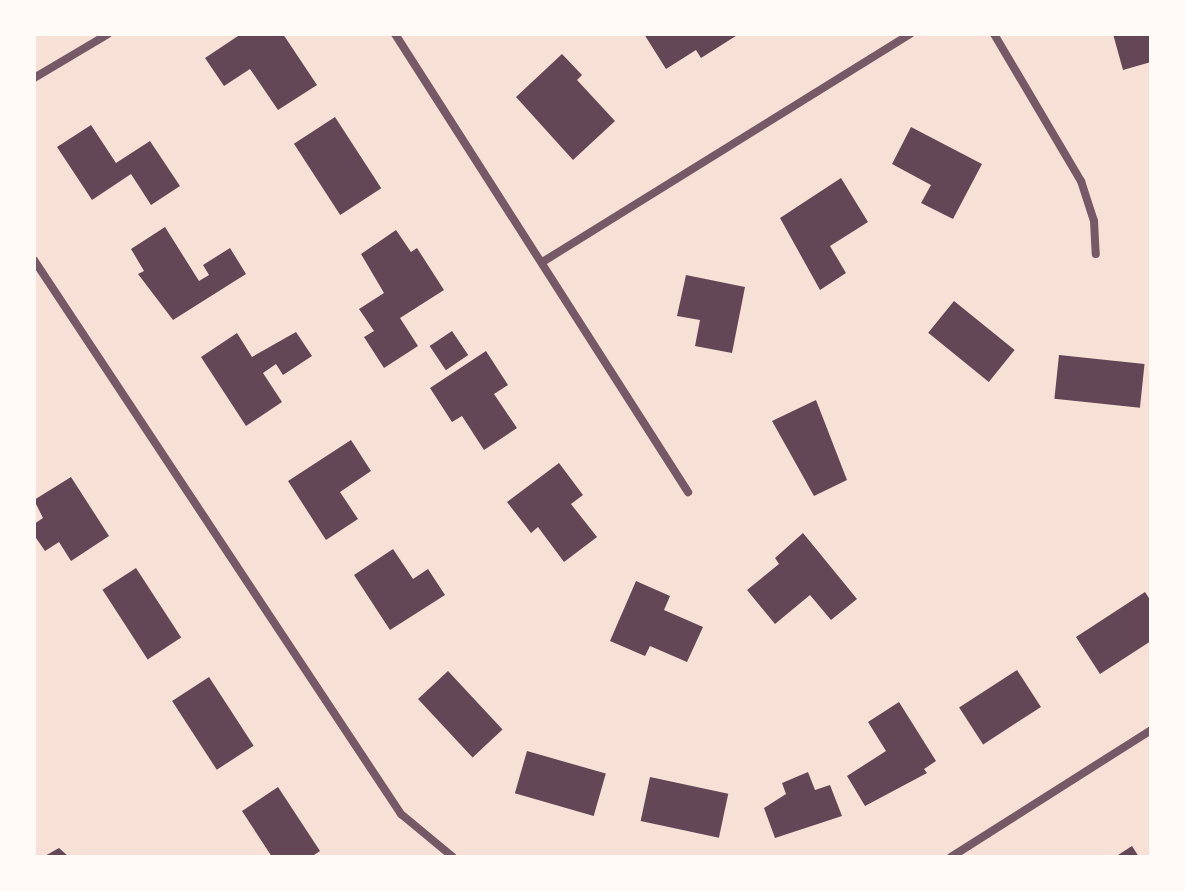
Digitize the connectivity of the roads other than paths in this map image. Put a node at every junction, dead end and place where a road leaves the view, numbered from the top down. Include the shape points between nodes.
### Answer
1 (108, 34) edge
2 (395, 34) edge
3 (910, 34) edge
4 (994, 34) edge
5 (34, 78) edge
6 (1096, 254) dead end
7 (34, 260) edge
8 (544, 261) junction
9 (688, 492) dead end
10 (1151, 730) edge
11 (453, 857) edge
12 (951, 857) edge

1 - 5 street
2 - 8 street
3 - 8 street
4 - 6 street via 1081,181 1094,221
7 - 11 street via 401,814
8 - 9 street
10 - 12 street

